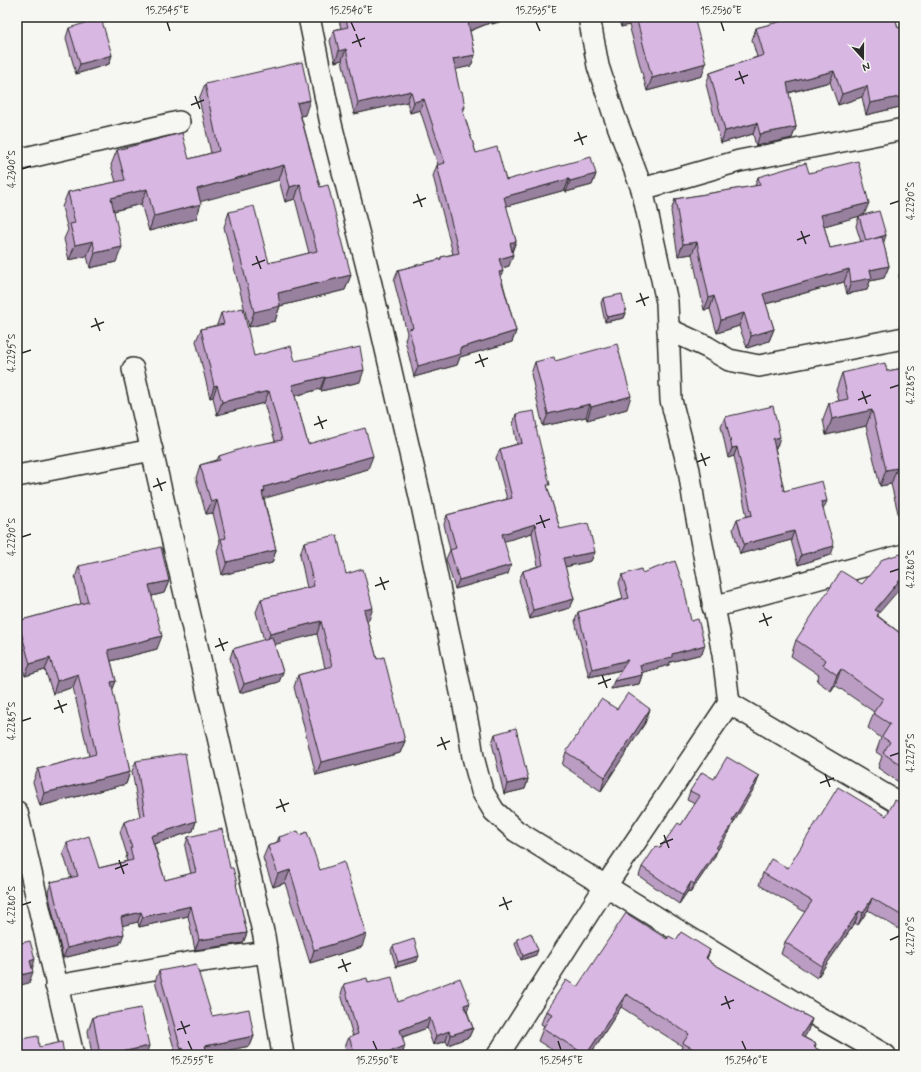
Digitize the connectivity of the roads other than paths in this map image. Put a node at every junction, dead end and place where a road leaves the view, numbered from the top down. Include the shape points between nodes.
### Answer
1 (309, 17) edge
2 (589, 17) edge
3 (179, 122) dead end
4 (904, 129) edge
5 (17, 160) edge
6 (642, 189) junction
7 (668, 329) junction
8 (904, 338) edge
9 (133, 368) dead end
10 (152, 450) junction
11 (17, 476) edge
12 (904, 555) edge
13 (713, 607) junction
14 (729, 703) junction
15 (904, 806) edge
16 (17, 812) edge
17 (605, 887) junction
18 (267, 952) junction
19 (56, 986) junction
20 (73, 1055) edge
21 (283, 1055) edge
22 (498, 1055) edge
23 (885, 1055) edge

1 - 17 street via 331,124 367,267 420,501 482,791 494,811 516,831
2 - 6 street via 598,66
3 - 5 street
4 - 6 street via 739,161
6 - 7 street via 667,302
7 - 8 street via 729,360 759,366
7 - 13 street via 671,400 689,470
9 - 10 street
10 - 11 street
10 - 18 street
12 - 13 street
13 - 14 street via 727,678
14 - 15 street
14 - 17 street
16 - 19 street
17 - 22 street
17 - 23 street
18 - 19 street
18 - 21 street
19 - 20 street

